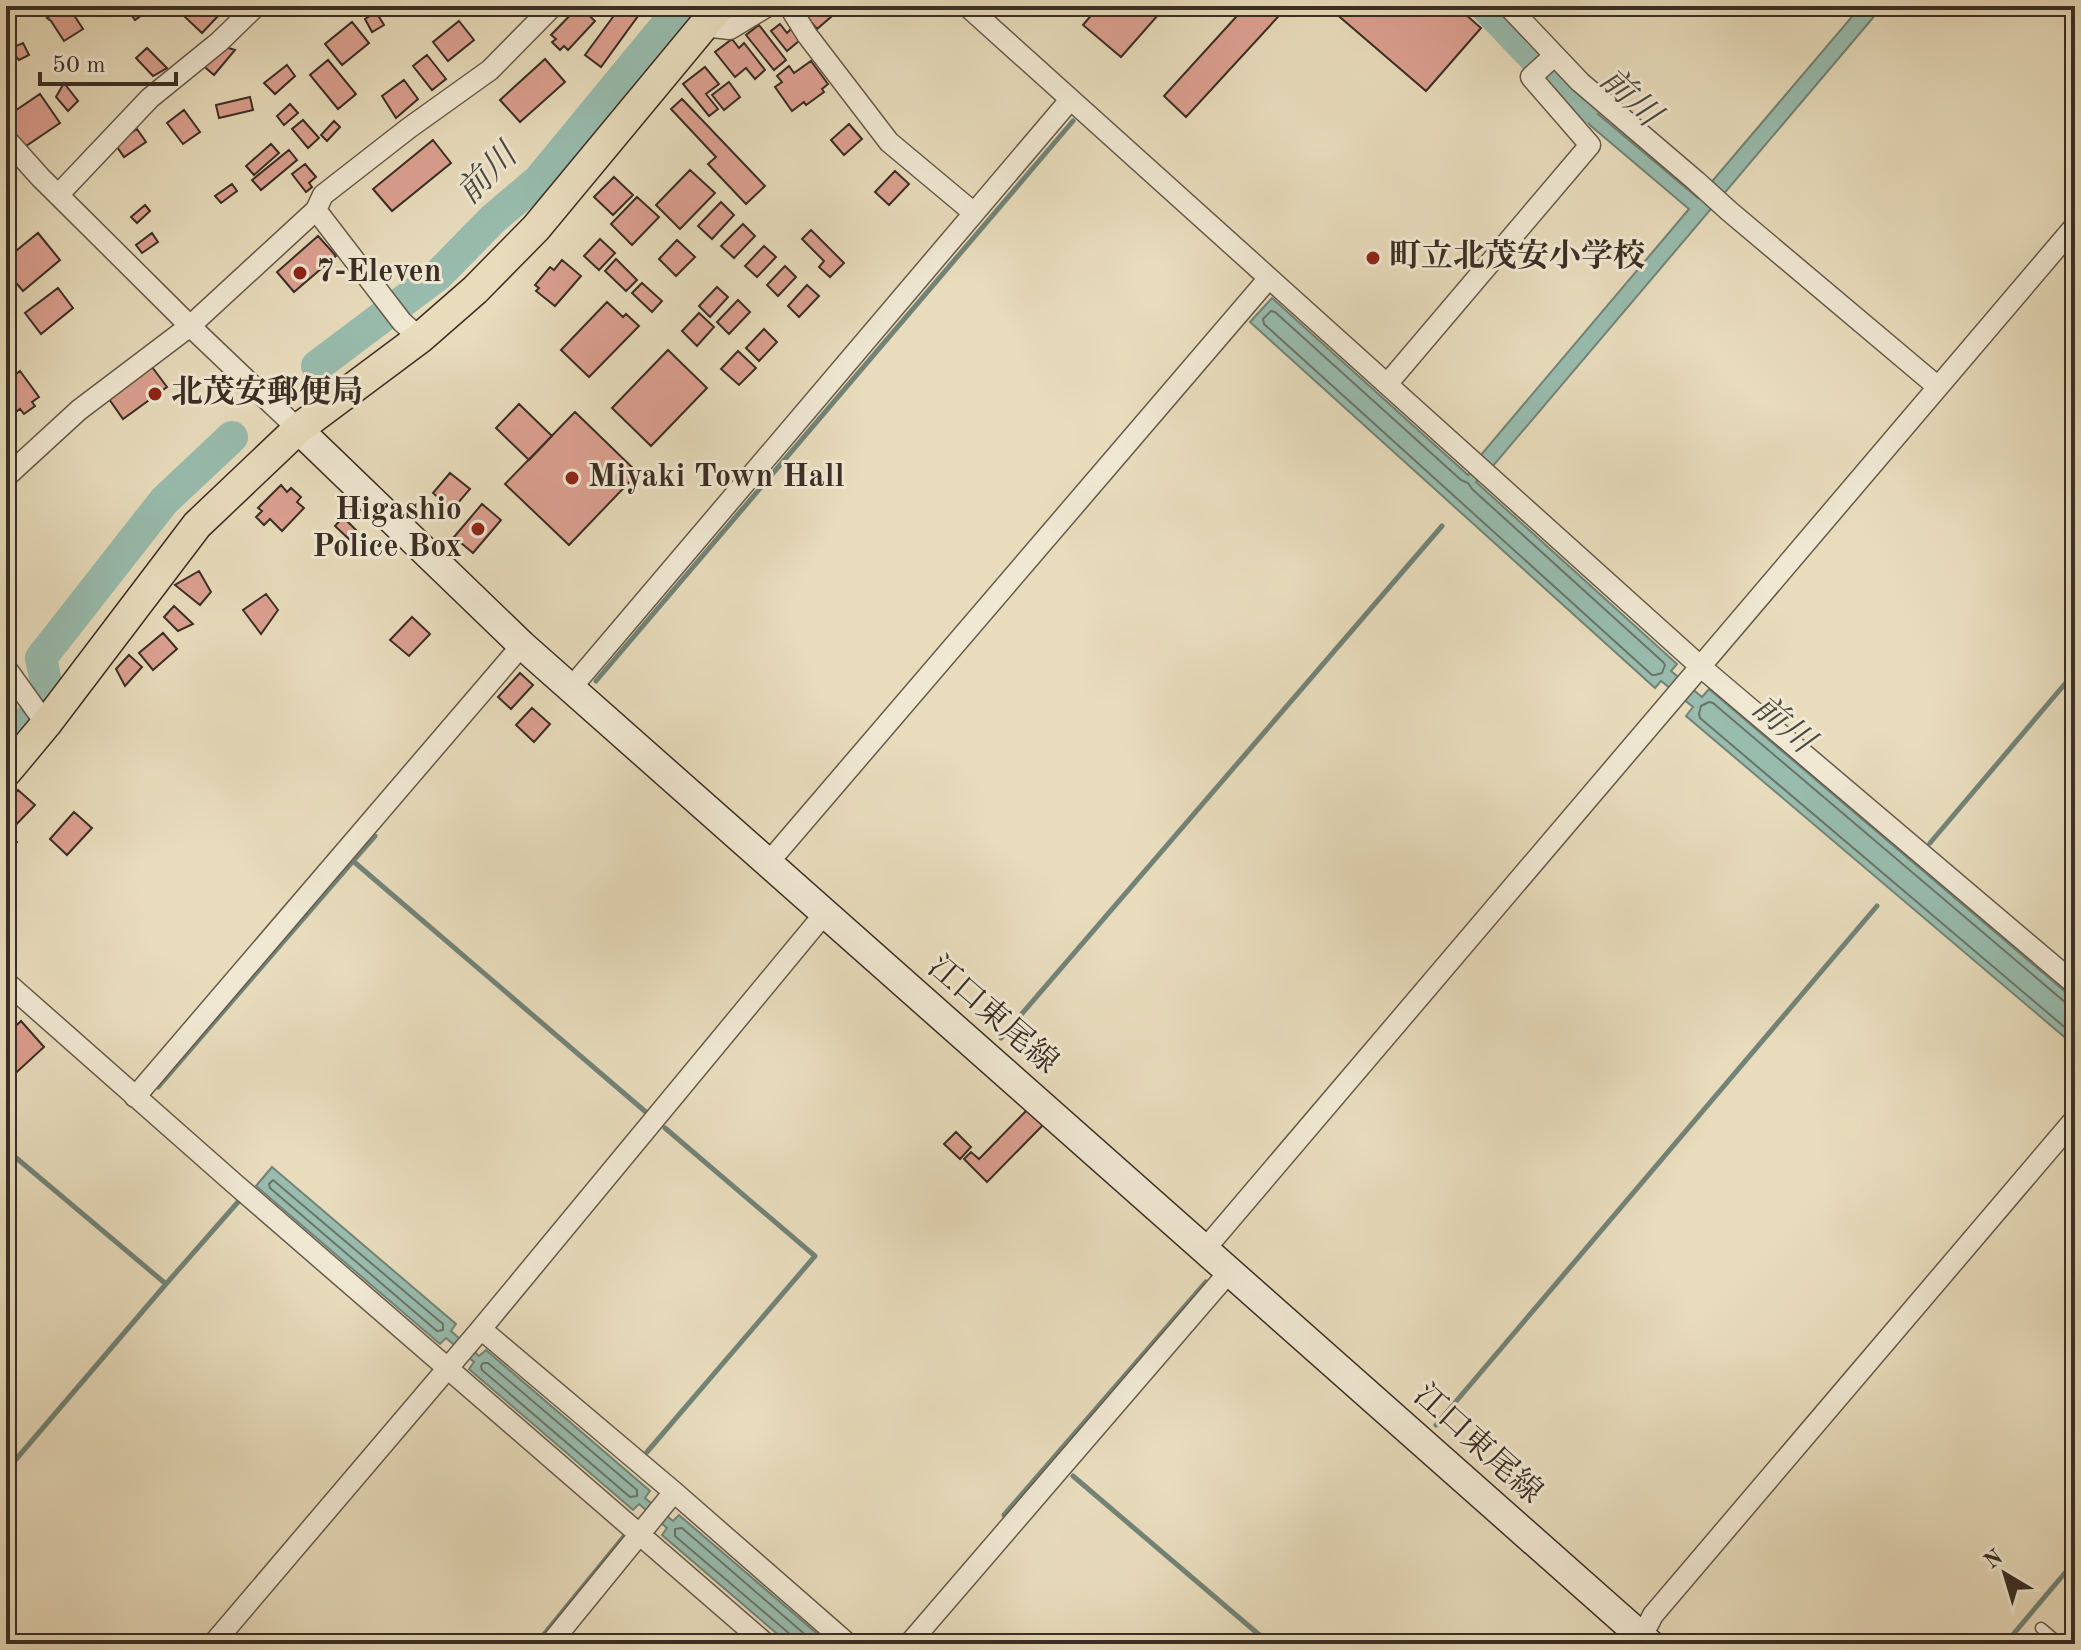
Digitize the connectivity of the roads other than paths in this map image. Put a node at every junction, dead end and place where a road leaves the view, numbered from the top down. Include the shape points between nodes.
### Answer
1 (256, 6) edge
2 (553, 6) edge
3 (768, 6) edge
4 (789, 6) edge
5 (967, 6) edge
6 (1508, 6) edge
7 (711, 16) edge
8 (1547, 62) junction
9 (1070, 100) junction
10 (6, 139) edge
11 (58, 195) junction
12 (316, 210) junction
13 (974, 213) junction
14 (2075, 226) edge
15 (1269, 278) junction
16 (190, 326) junction
17 (411, 330) junction
18 (1388, 383) junction
19 (1938, 387) junction
20 (298, 429) junction
21 (6, 477) edge
22 (522, 645) junction
23 (6, 668) edge
24 (1688, 682) junction
25 (571, 688) junction
26 (38, 713) junction
27 (6, 772) edge
28 (768, 863) junction
29 (825, 913) junction
30 (6, 982) edge
31 (2075, 984) edge
32 (135, 1097) junction
33 (2075, 1119) edge
34 (1205, 1249) junction
35 (1230, 1271) junction
36 (464, 1348) junction
37 (674, 1492) junction
38 (651, 1520) junction
39 (2041, 1628) dead end
40 (1644, 1642) edge
41 (213, 1644) edge
42 (550, 1644) edge
43 (766, 1644) edge
44 (848, 1644) edge
45 (909, 1644) edge
46 (2060, 1644) edge

1 - 11 street via 150,98
2 - 12 street via 490,70 323,195
3 - 7 street via 730,29
4 - 13 street via 889,142
5 - 9 street
6 - 8 street
7 - 17 main road via 536,228 475,290
8 - 18 street via 1531,77 1590,145
8 - 19 street via 1580,82
9 - 13 street
9 - 15 street
10 - 11 street
11 - 16 street
12 - 16 street
12 - 17 street
13 - 25 street
14 - 19 street
15 - 18 street
15 - 28 street
16 - 20 street
16 - 21 street via 79,410
17 - 20 main road
18 - 24 street
19 - 24 street
20 - 22 main road, 江口東尾線
20 - 26 main road via 197,525
22 - 25 main road, 江口東尾線
22 - 32 street
23 - 26 street
24 - 31 street
24 - 34 street
25 - 28 main road, 江口東尾線
26 - 27 main road
28 - 29 main road, 江口東尾線
29 - 34 main road, 江口東尾線
29 - 36 street
30 - 32 street
32 - 36 street
33 - 40 street via 1653,1615
34 - 35 main road, 江口東尾線
35 - 40 main road, 江口東尾線
35 - 45 street
36 - 37 street
36 - 38 street
36 - 41 street
37 - 38 street
37 - 44 street
38 - 42 street
38 - 43 street
39 - 46 lane

